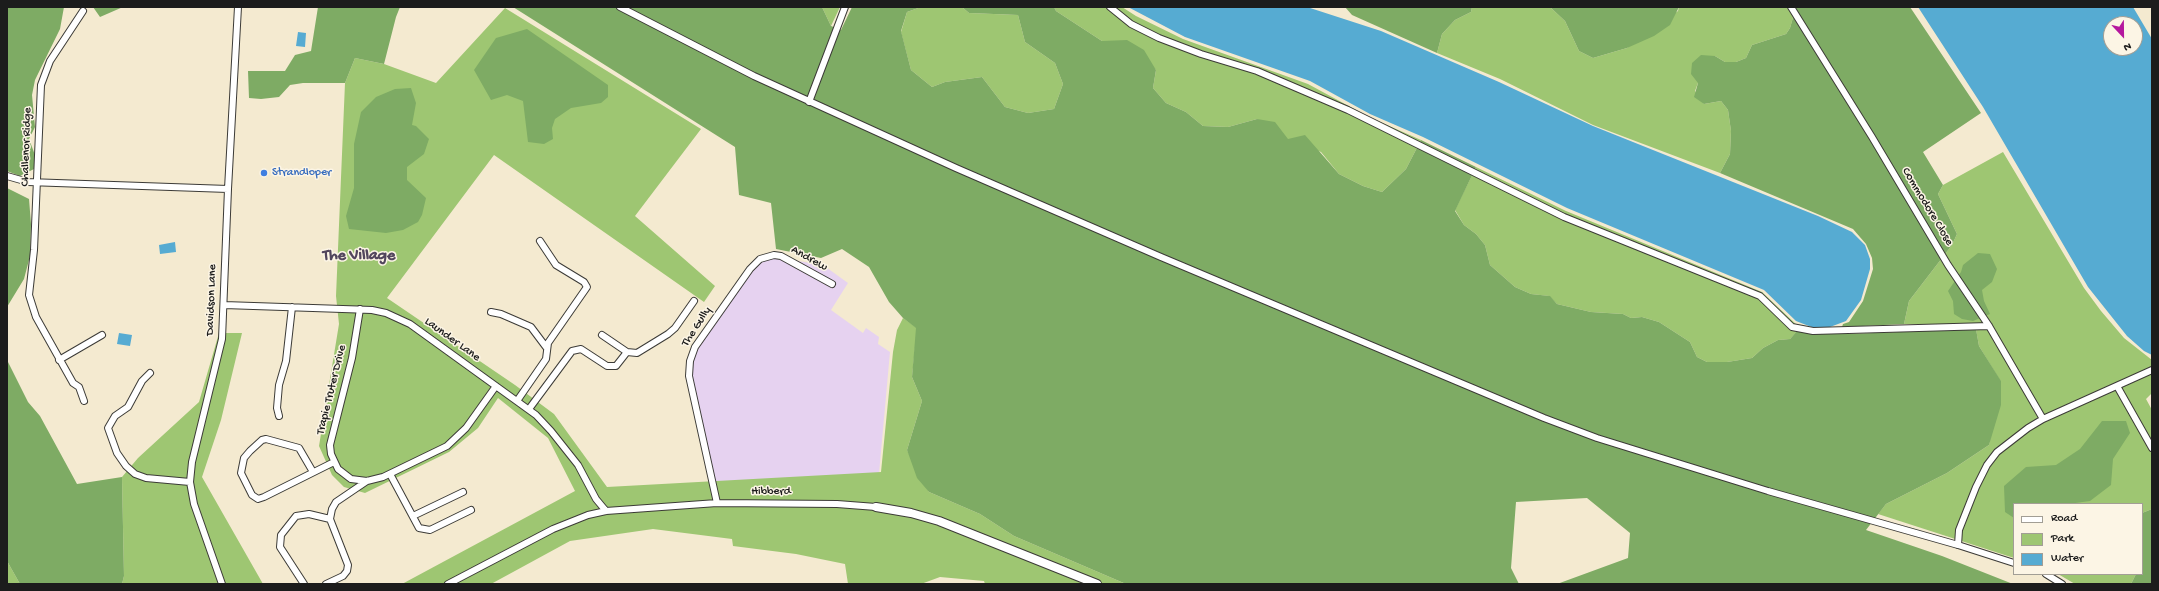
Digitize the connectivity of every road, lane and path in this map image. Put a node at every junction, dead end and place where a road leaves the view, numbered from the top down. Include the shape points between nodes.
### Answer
1 (238, 7) edge
2 (620, 7) edge
3 (845, 7) edge
4 (1110, 7) edge
5 (1791, 7) edge
6 (83, 11) dead end
7 (809, 102) junction
8 (7, 176) edge
9 (37, 182) junction
10 (228, 189) junction
11 (540, 241) dead end
12 (774, 255) joint
13 (832, 284) dead end
14 (694, 301) dead end
15 (224, 305) junction
16 (292, 307) junction
17 (360, 309) junction
18 (491, 312) dead end
19 (1989, 326) junction
20 (102, 335) dead end
21 (602, 335) dead end
22 (546, 347) junction
23 (627, 352) junction
24 (59, 360) junction
25 (2152, 370) edge
26 (150, 373) dead end
27 (496, 386) junction
28 (2117, 386) junction
29 (84, 401) dead end
30 (517, 401) junction
31 (529, 409) junction
32 (279, 416) dead end
33 (2044, 419) junction
34 (2152, 448) edge
35 (334, 462) junction
36 (313, 472) junction
37 (390, 474) junction
38 (367, 481) junction
39 (190, 482) junction
40 (462, 492) dead end
41 (717, 503) junction
42 (876, 507) joint
43 (471, 510) dead end
44 (606, 511) junction
45 (413, 516) junction
46 (330, 519) junction
47 (1958, 545) junction
48 (2013, 563) edge
49 (2048, 575) edge
50 (222, 584) edge
51 (304, 584) edge
52 (326, 584) edge
53 (448, 584) edge
54 (1097, 584) edge
55 (2062, 584) edge

1 - 10 street, Davidson Lane
2 - 7 street
3 - 7 street
4 - 19 street via 1131,24 1159,38 1257,71 1348,110 1564,216 1760,296 1792,327 1813,331
5 - 19 street, Commodore Close via 1872,136 1948,265
6 - 9 street, Challenor Ridge via 43,75
7 - 47 street via 1161,257 1544,418 1598,438 1768,492
8 - 9 street via 20,181
9 - 10 street
9 - 24 street, Challenor Ridge via 33,271 29,295 36,317
10 - 15 street, Davidson Lane
11 - 22 street via 556,265 584,282 587,287
12 - 13 street, Andrew via 788,258
12 - 41 street, The Gully via 760,259 750,269 695,347 690,361 690,384
14 - 23 street via 668,334 637,352
15 - 16 street, Launder Lane
15 - 39 street, Davidson Lane via 221,344 192,462
16 - 17 street, Launder Lane
16 - 32 street via 286,361 278,393
17 - 27 street, Launder Lane via 386,313 414,326
17 - 35 street, Trapie Truter Drive via 352,358 331,436 331,454
18 - 22 street via 531,327
19 - 33 street, Commodore Close
20 - 24 street
21 - 23 street
22 - 30 street via 546,359
23 - 31 street via 616,366 612,367 581,349 572,351
24 - 29 street via 78,387
25 - 28 street
26 - 39 street via 128,407 115,416 108,428 117,453 135,474 146,478
27 - 30 street, Launder Lane
27 - 37 street via 454,442
28 - 33 street
28 - 34 street
30 - 31 street, Launder Lane
31 - 44 street, Launder Lane via 578,465 596,499
33 - 47 street via 1997,452 1987,465 1959,530
35 - 36 street
35 - 38 street via 338,469 351,479
36 - 36 street via 258,499 252,495 242,473 242,464 247,455 266,439 299,448
37 - 38 street
37 - 45 street
38 - 46 street via 336,502
39 - 50 street, Davidson Lane via 194,504
40 - 45 street
41 - 42 street, Hibberd via 837,504
41 - 44 street, Hibberd
42 - 54 street, Hibberd via 939,521
43 - 45 street via 430,530 419,528
44 - 53 street, Hibberd via 572,520
46 - 51 street via 313,515 296,516 281,535 280,547
46 - 52 street via 348,565 343,576
47 - 48 street
49 - 55 street

